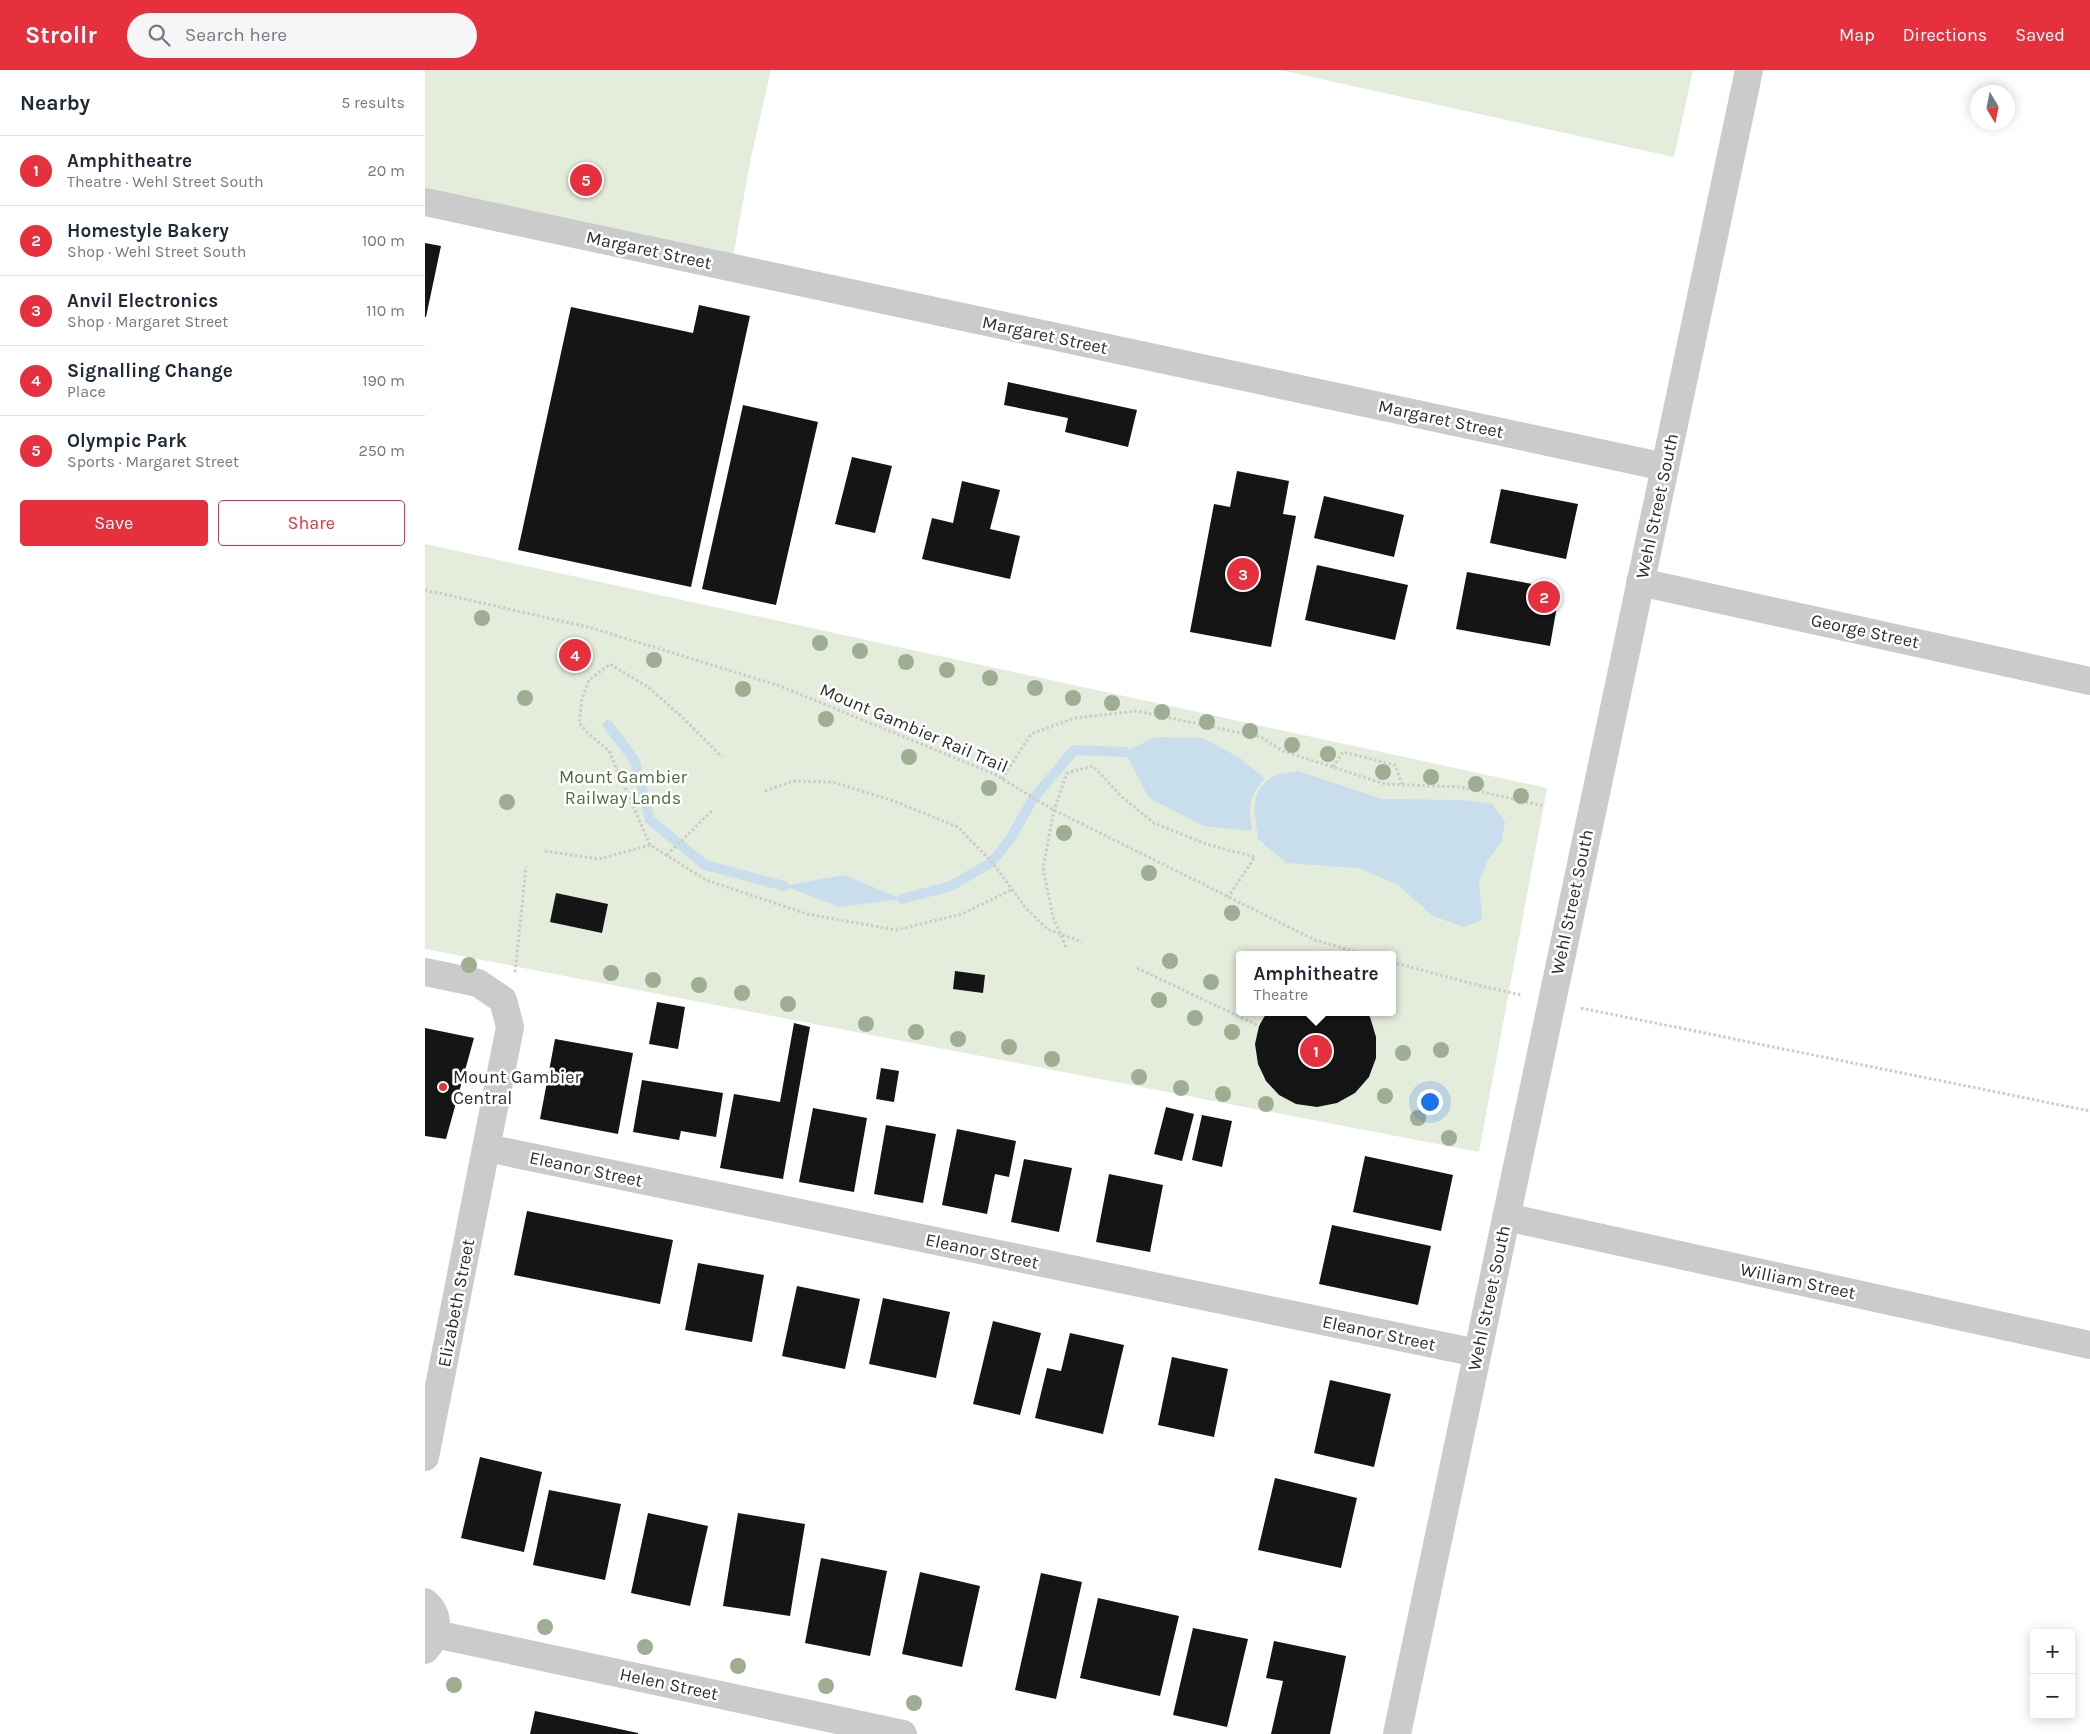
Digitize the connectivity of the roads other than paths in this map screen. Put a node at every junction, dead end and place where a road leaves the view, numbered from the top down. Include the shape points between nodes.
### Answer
1 (1749, 70) edge
2 (425, 202) edge
3 (1665, 467) junction
4 (1640, 582) junction
5 (2090, 681) edge
6 (425, 972) edge
7 (487, 1148) junction
8 (1506, 1218) junction
9 (2090, 1345) edge
10 (1477, 1353) junction
11 (425, 1457) edge
12 (425, 1602) edge
13 (430, 1642) edge
14 (903, 1734) edge
15 (1397, 1734) edge

1 - 3 street, Wehl Street South
2 - 3 street, Margaret Street
3 - 4 street, Wehl Street South
4 - 5 street, George Street
4 - 8 street, Wehl Street South
6 - 7 street, Elizabeth Street via 478,983 503,1000 510,1028
7 - 10 street, Eleanor Street
7 - 11 street, Elizabeth Street
8 - 9 street, William Street
8 - 10 street, Wehl Street South
10 - 15 street, Wehl Street South
12 - 13 street via 434,1614 436,1624
13 - 14 street, Helen Street

